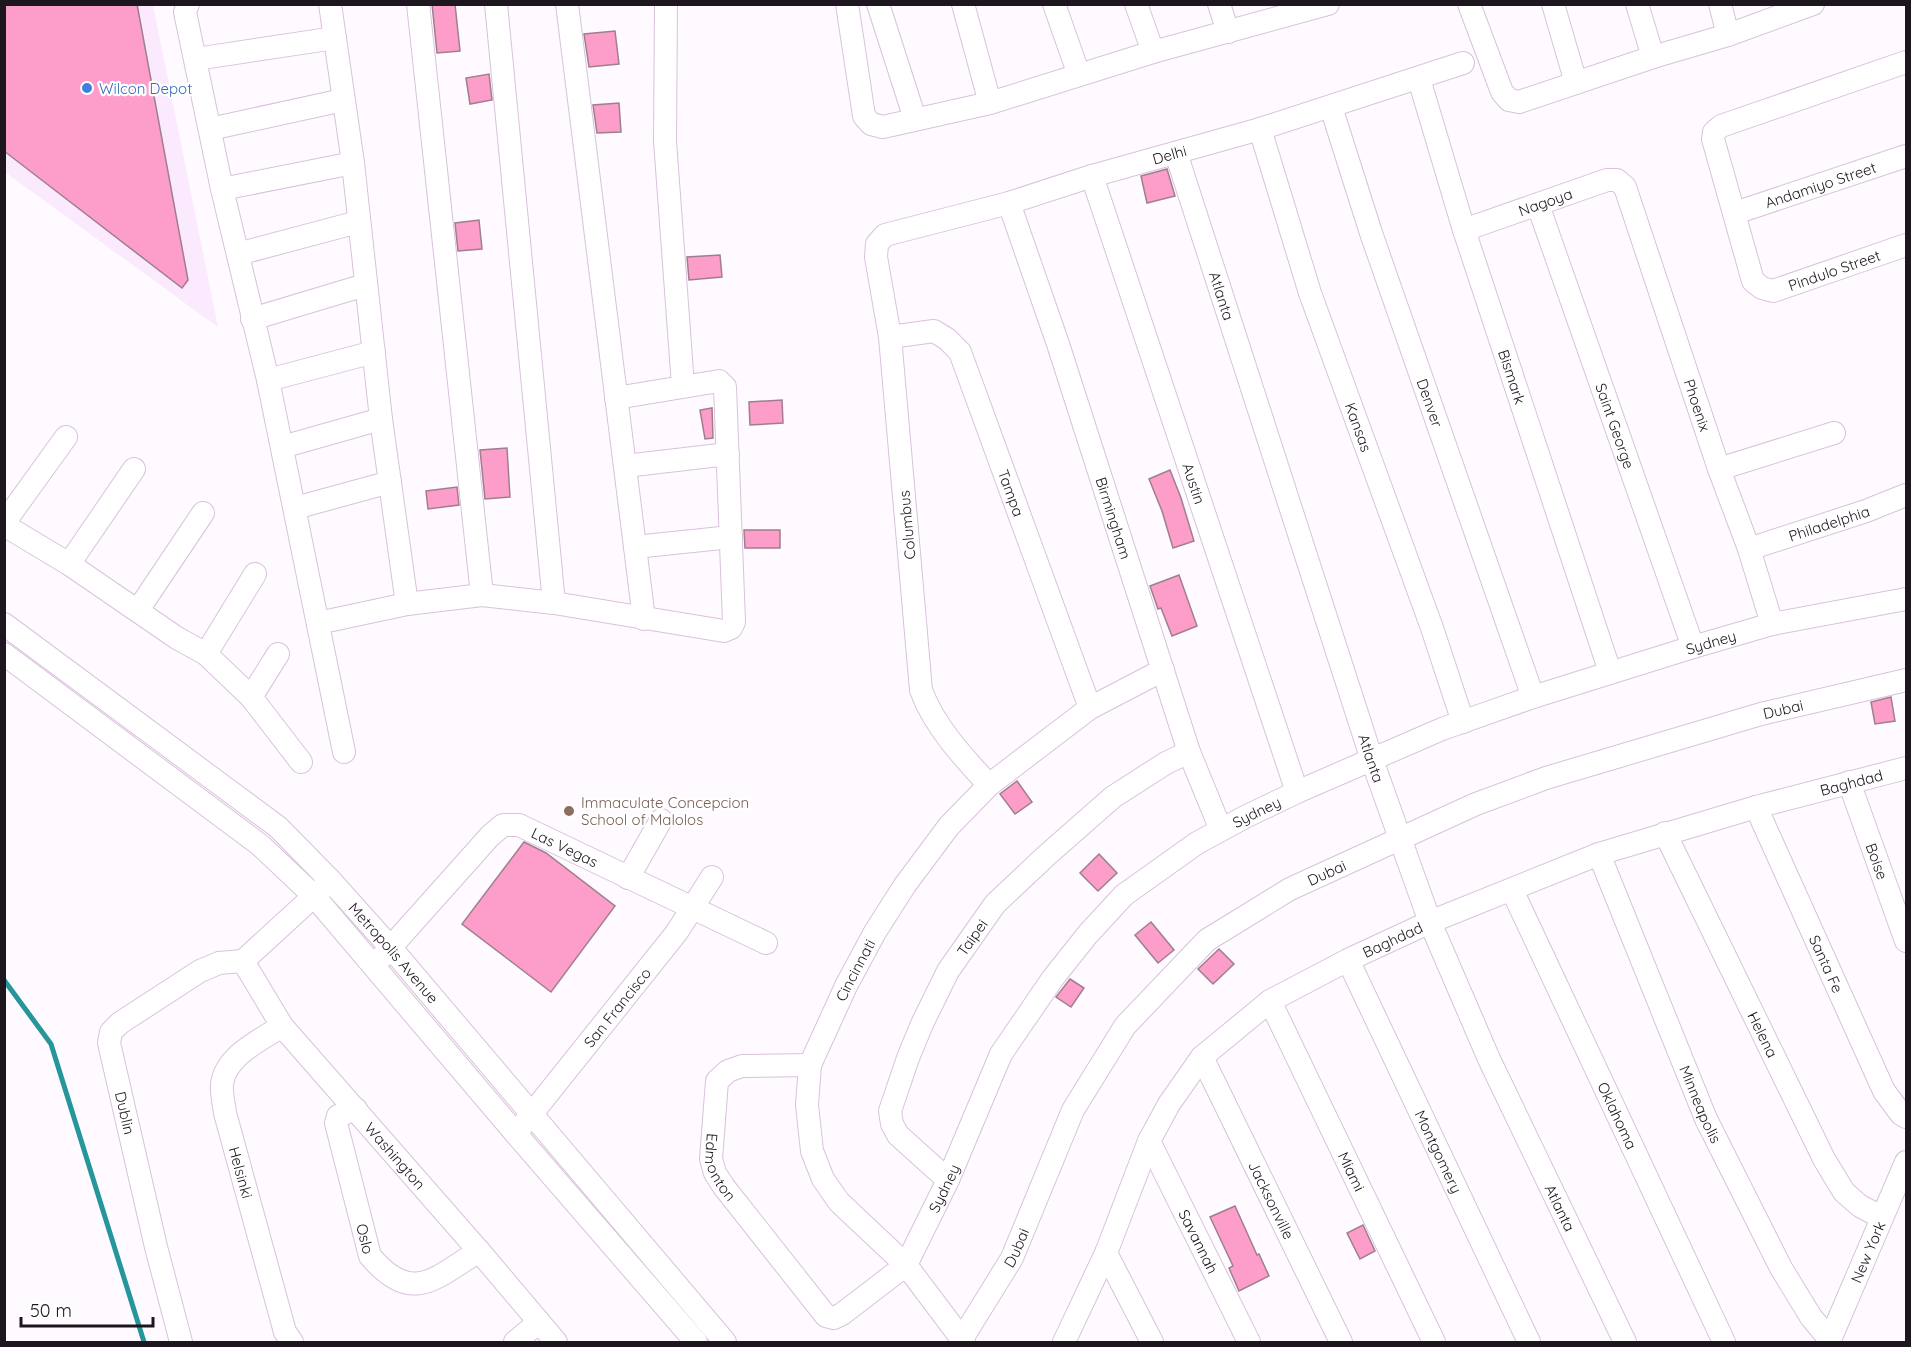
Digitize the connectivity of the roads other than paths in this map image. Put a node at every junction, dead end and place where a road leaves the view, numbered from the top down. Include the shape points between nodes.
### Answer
1 (188, 4) edge
2 (330, 4) edge
3 (418, 4) edge
4 (496, 4) edge
5 (567, 4) edge
6 (666, 4) edge
7 (847, 4) edge
8 (878, 4) edge
9 (963, 4) edge
10 (1054, 4) edge
11 (1136, 4) edge
12 (1219, 4) edge
13 (1328, 4) edge
14 (1469, 4) edge
15 (1553, 4) edge
16 (1637, 4) edge
17 (1720, 4) edge
18 (1811, 5) edge
19 (1305, 7) edge
20 (1228, 32) junction
21 (1728, 35) junction
22 (335, 38) junction
23 (1153, 52) junction
24 (1653, 57) junction
25 (196, 59) junction
26 (1906, 62) edge
27 (1463, 63) dead end
28 (1079, 75) junction
29 (1419, 79) junction
30 (1576, 83) junction
31 (343, 100) junction
32 (990, 103) junction
33 (1331, 107) junction
34 (915, 119) junction
35 (210, 129) junction
36 (1260, 129) junction
37 (1176, 153) junction
38 (1906, 156) edge
39 (353, 163) junction
40 (1092, 176) junction
41 (1624, 187) joint
42 (222, 189) junction
43 (1009, 203) junction
44 (1538, 205) junction
45 (1735, 213) junction
46 (358, 222) junction
47 (1464, 230) junction
48 (878, 244) joint
49 (1906, 245) edge
50 (238, 254) junction
51 (366, 285) junction
52 (252, 319) junction
53 (890, 336) junction
54 (374, 352) junction
55 (268, 380) junction
56 (683, 386) junction
57 (616, 398) junction
58 (381, 419) junction
59 (1834, 433) dead end
60 (66, 437) dead end
61 (282, 447) junction
62 (728, 454) junction
63 (625, 466) junction
64 (1719, 468) junction
65 (134, 469) dead end
66 (390, 482) junction
67 (1906, 495) edge
68 (295, 508) junction
69 (203, 513) dead end
70 (4, 524) edge
71 (731, 537) junction
72 (635, 548) junction
73 (1749, 549) junction
74 (69, 564) junction
75 (255, 574) dead end
76 (482, 595) junction
77 (1906, 599) edge
78 (407, 603) junction
79 (554, 603) junction
80 (138, 610) junction
81 (644, 619) junction
82 (318, 623) junction
83 (4, 624) edge
84 (1772, 624) junction
85 (1693, 646) junction
86 (4, 654) edge
87 (206, 654) junction
88 (278, 654) dead end
89 (1163, 670) junction
90 (1610, 672) junction
91 (1906, 680) edge
92 (251, 697) junction
93 (1533, 697) junction
94 (1090, 708) junction
95 (1463, 723) junction
96 (344, 752) dead end
97 (1189, 752) junction
98 (1372, 760) junction
99 (301, 762) dead end
100 (1906, 768) edge
101 (1849, 782) junction
102 (989, 785) junction
103 (1297, 792) junction
104 (1756, 807) junction
105 (661, 820) dead end
106 (1221, 830) junction
107 (1665, 833) junction
108 (1400, 838) junction
109 (1599, 854) junction
110 (712, 877) dead end
111 (628, 878) junction
112 (323, 888) junction
113 (1512, 890) junction
114 (693, 908) junction
115 (1430, 922) junction
116 (1906, 941) edge
117 (766, 944) dead end
118 (391, 948) junction
119 (1348, 960) junction
120 (243, 961) junction
121 (374, 967) junction
122 (1270, 1001) junction
123 (282, 1026) junction
124 (1202, 1057) junction
125 (810, 1065) junction
126 (356, 1109) junction
127 (532, 1115) junction
128 (1906, 1117) edge
129 (516, 1134) junction
130 (1149, 1141) junction
131 (1906, 1162) edge
132 (948, 1180) junction
133 (1881, 1217) junction
134 (479, 1251) junction
135 (1106, 1253) junction
136 (906, 1265) junction
137 (826, 1316) joint
138 (538, 1322) junction
139 (1829, 1341) edge
140 (181, 1342) edge
141 (292, 1342) edge
142 (515, 1342) edge
143 (555, 1342) edge
144 (696, 1342) edge
145 (725, 1342) edge
146 (962, 1342) edge
147 (1064, 1342) edge
148 (1152, 1342) edge
149 (1249, 1342) edge
150 (1341, 1342) edge
151 (1434, 1342) edge
152 (1529, 1342) edge
153 (1624, 1342) edge
154 (1724, 1342) edge

1 - 25 street via 185,12
2 - 22 street
3 - 76 street
4 - 79 street
5 - 57 street
6 - 56 street via 665,141
7 - 34 street via 864,116 883,127
8 - 34 street
9 - 32 street
10 - 28 street
11 - 23 street
12 - 20 street
13 - 19 street
14 - 30 street via 1502,92 1509,100 1519,102
15 - 30 street
16 - 24 street
17 - 21 street
18 - 21 street
19 - 20 street
20 - 23 street
21 - 24 street
22 - 25 street
22 - 31 street
23 - 28 street
24 - 30 street
25 - 35 street
26 - 45 street via 1721,126 1714,132
27 - 29 street, Delhi
28 - 32 street
29 - 33 street, Delhi
29 - 47 street, Bismark
31 - 35 street
31 - 39 street
32 - 34 street
33 - 36 street, Delhi
33 - 93 street, Denver via 1375,245
35 - 42 street
36 - 37 street, Delhi
36 - 95 street, Kansas via 1310,293
37 - 40 street, Delhi
37 - 98 street, Atlanta
38 - 45 street, Andamiyo Street
39 - 42 street
39 - 46 street
40 - 43 street, Delhi
40 - 103 street, Austin
41 - 44 street, Nagoya via 1617,180 1607,180
41 - 64 street, Phoenix
42 - 50 street
43 - 48 street, Delhi via 885,235
43 - 89 street, Birmingham
44 - 47 street, Nagoya
44 - 85 street, Saint George
45 - 49 street, Pindulo Street via 1753,281 1773,291
46 - 50 street
46 - 51 street
47 - 90 street, Bismark
48 - 53 street, Columbus via 876,257
50 - 52 street
51 - 52 street
51 - 54 street
52 - 55 street
53 - 94 street, Tampa via 933,331 960,352
53 - 102 street, Columbus via 921,690 933,716
54 - 55 street
54 - 58 street
55 - 61 street
56 - 57 street
56 - 62 street via 719,381 725,387
57 - 63 street
58 - 61 street
58 - 66 street
59 - 64 street
60 - 70 street
61 - 68 street
62 - 63 street
62 - 71 street
63 - 72 street
64 - 73 street, Phoenix
65 - 74 street
66 - 68 street
66 - 78 street
67 - 73 street, Philadelphia
68 - 82 street
69 - 80 street
70 - 74 street
71 - 72 street
71 - 81 street via 731,628 724,631
72 - 81 street
73 - 84 street, Phoenix
74 - 80 street
75 - 87 street
76 - 78 street
76 - 79 street
77 - 84 street, Sydney
78 - 82 street
79 - 81 street
80 - 87 street
82 - 96 street
83 - 112 street, Metropolis Avenue via 278,827
84 - 85 street, Sydney
85 - 90 street, Sydney
86 - 112 street, Metropolis Avenue
87 - 92 street
88 - 92 street
89 - 94 street, Cincinnati
89 - 97 street, Birmingham
90 - 93 street, Sydney
91 - 108 street, Dubai via 1761,714 1546,778
92 - 99 street
93 - 95 street, Sydney
94 - 102 street, Cincinnati
95 - 98 street, Sydney
97 - 106 street, Birmingham
97 - 132 street, Taipei via 1113,797 1047,855 995,904 948,971 911,1049 890,1111 898,1134
98 - 103 street, Sydney
98 - 108 street, Atlanta
100 - 101 street, Baghdad
101 - 104 street, Baghdad
101 - 116 street, Boise
102 - 125 street, Cincinnati via 949,826 905,885 846,986
103 - 106 street, Sydney
104 - 107 street, Baghdad
104 - 128 street, Santa Fe via 1884,1090
105 - 111 street
106 - 132 street, Sydney via 1124,895 1053,978 1001,1054
107 - 109 street, Baghdad
107 - 133 street, Helena via 1824,1159 1844,1192
108 - 115 street, Atlanta
108 - 146 street, Dubai via 1290,889 1207,940 1125,1026 1073,1110 1012,1258
109 - 113 street, Baghdad
109 - 139 street, Minneapolis via 1706,1119 1781,1268
110 - 114 street, San Francisco
111 - 114 street, Las Vegas
111 - 118 street, Las Vegas via 519,825 503,825
112 - 118 street, Metropolis Avenue
112 - 120 street
112 - 121 street, Metropolis Avenue
113 - 115 street, Baghdad
113 - 154 street, Oklahoma
114 - 117 street, Las Vegas
114 - 127 street, San Francisco
115 - 119 street, Baghdad
115 - 153 street, Atlanta
118 - 121 street, Las Vegas
118 - 127 street, Metropolis Avenue
119 - 122 street, Baghdad
119 - 152 street, Montgomery
120 - 123 street, Washington
120 - 140 street, Dublin via 219,963 200,971 120,1023 111,1032 109,1043
121 - 129 street, Metropolis Avenue
122 - 124 street, Baghdad
122 - 151 street, Miami
123 - 126 street, Washington
123 - 141 street, Helsinki via 235,1058 222,1086 228,1124 285,1332
124 - 130 street, Baghdad
124 - 150 street, Jacksonville
125 - 136 street, Cincinnati via 807,1105 812,1151 823,1179 839,1202
125 - 137 street, Edmonton via 742,1066 717,1081 711,1159 724,1187
126 - 134 street, Washington
126 - 134 street, Oslo via 338,1116 336,1124 370,1257 392,1278 416,1285
127 - 129 street, San Francisco
127 - 145 street, Metropolis Avenue
129 - 144 street, Metropolis Avenue
130 - 135 street, Baghdad
130 - 149 street, Savannah
131 - 133 street, New York
132 - 136 street, Sydney
133 - 139 street, New York
134 - 138 street, Washington
135 - 147 street, Baghdad
135 - 148 street
136 - 137 street, Sydney via 842,1314
136 - 146 street, Cincinnati
138 - 142 street
138 - 143 street, Washington

